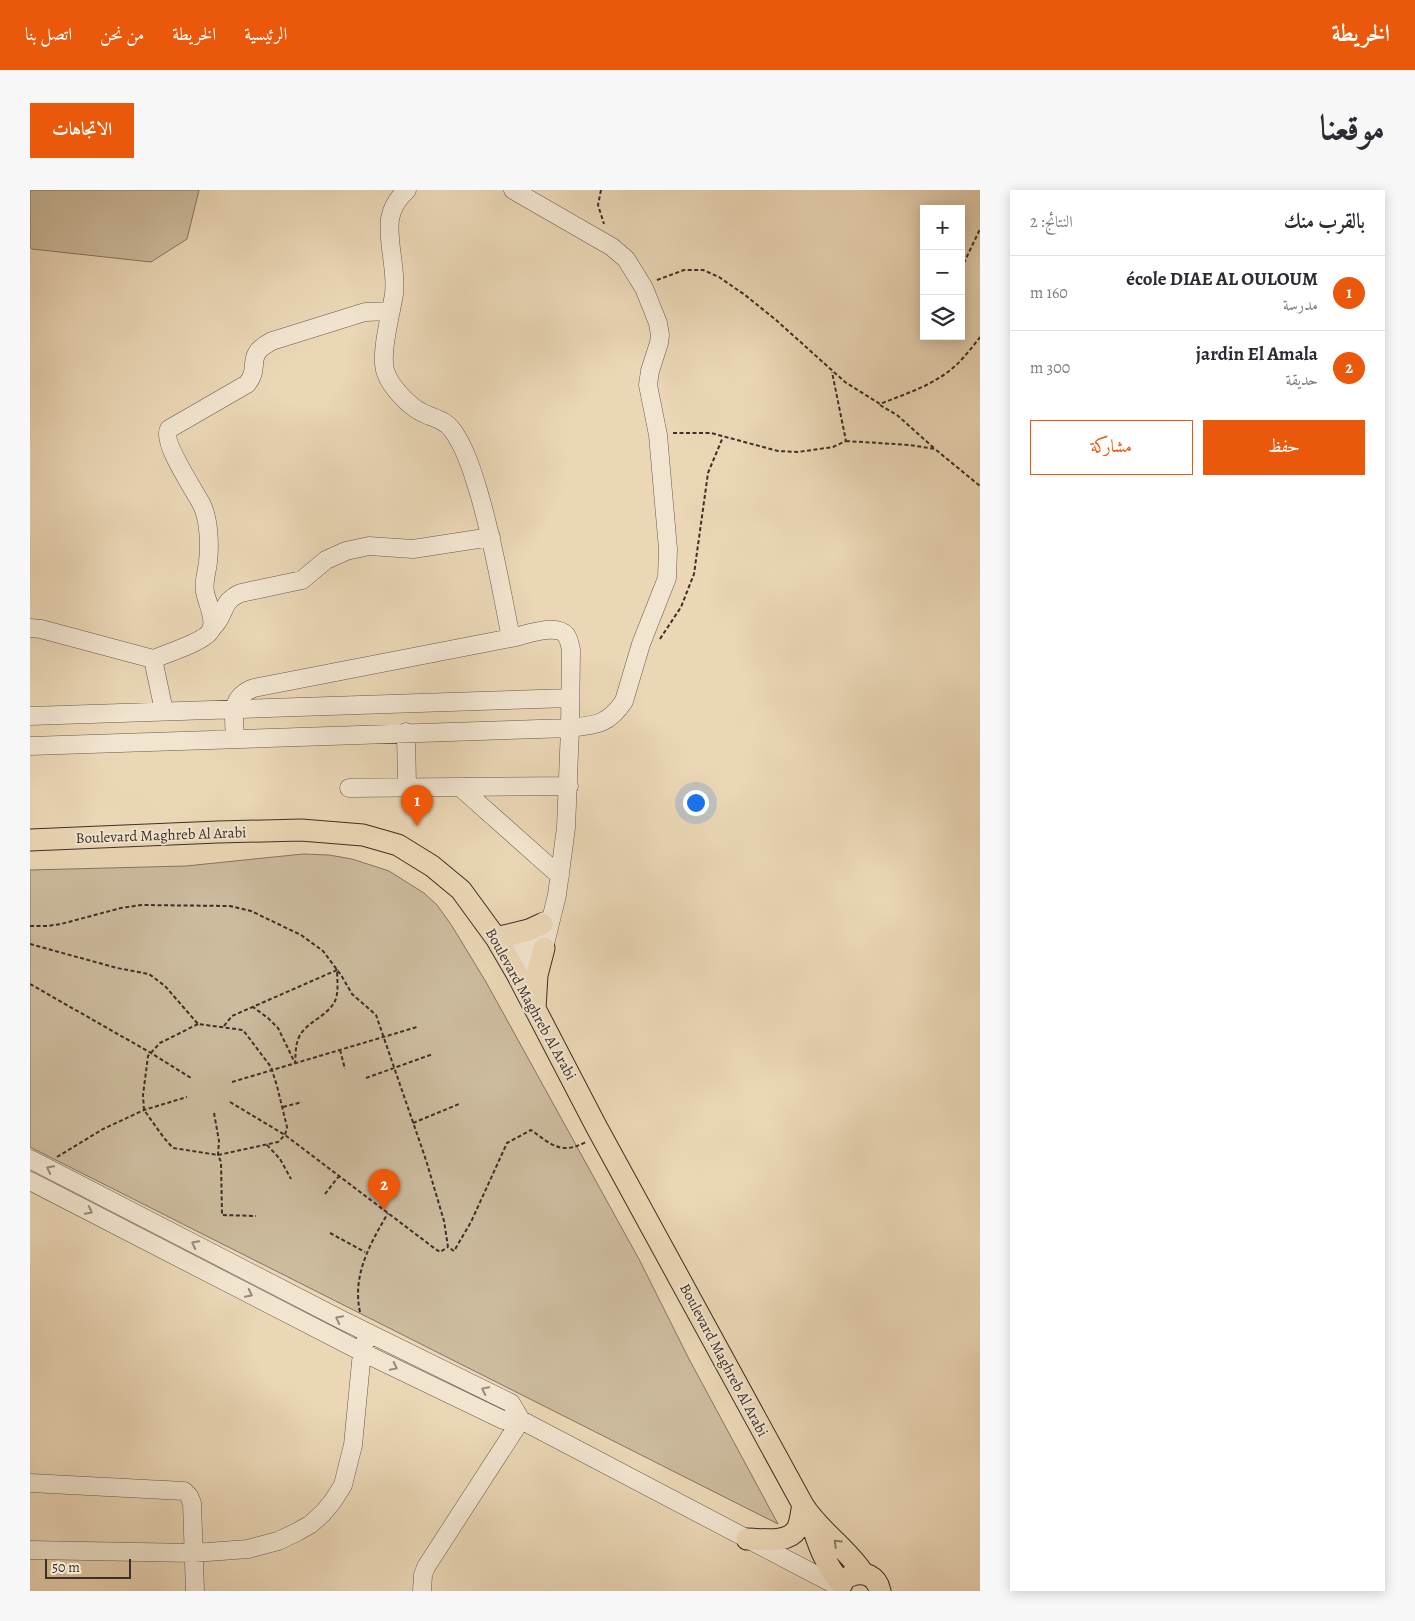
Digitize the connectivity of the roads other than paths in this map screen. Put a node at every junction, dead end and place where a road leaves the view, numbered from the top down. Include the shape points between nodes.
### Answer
1 (407, 190) edge
2 (513, 190) edge
3 (391, 311) junction
4 (492, 537) junction
5 (30, 628) edge
6 (211, 630) junction
7 (511, 638) junction
8 (153, 659) junction
9 (570, 698) junction
10 (234, 708) junction
11 (164, 711) junction
12 (30, 716) edge
13 (570, 728) junction
14 (406, 732) junction
15 (235, 738) junction
16 (30, 746) edge
17 (569, 786) junction
18 (407, 787) junction
19 (349, 788) dead end
20 (461, 788) junction
21 (30, 840) edge
22 (560, 876) junction
23 (555, 904) junction
24 (542, 924) junction
25 (496, 938) junction
26 (544, 948) junction
27 (512, 967) junction
28 (535, 1009) junction
29 (36, 1162) edge
30 (30, 1180) edge
31 (238, 1266) junction
32 (228, 1284) junction
33 (368, 1332) junction
34 (362, 1352) junction
35 (521, 1420) junction
36 (30, 1483) edge
37 (806, 1510) junction
38 (747, 1539) junction
39 (30, 1550) edge
40 (194, 1553) junction
41 (877, 1585) edge
42 (841, 1588) edge
43 (195, 1591) edge
44 (422, 1591) edge

1 - 3 street via 394,204 390,218 389,242 395,273
2 - 13 street via 612,247 626,260 644,288 660,335 648,385 658,435 668,549 667,578 641,644 624,700 612,717 602,723
3 - 4 street via 384,353 385,372 415,409 445,422 452,429 473,474
3 - 6 street via 365,312 272,340 256,353 252,378 247,384 169,429 167,436 206,519 208,560 204,591 211,613
4 - 6 street via 413,549 369,546 346,551 326,560 302,580 232,597
4 - 7 street
5 - 8 street
6 - 8 street
7 - 9 street via 547,630 565,634 571,650
7 - 10 street via 254,688 245,691
8 - 11 street
9 - 10 street
9 - 13 street
10 - 11 street
10 - 15 street
11 - 12 street
13 - 14 street
13 - 17 street
14 - 15 street
14 - 18 street
15 - 16 street
17 - 20 street
17 - 22 street
18 - 19 street
18 - 20 street
20 - 22 street
21 - 25 main road, Boulevard Maghreb Al Arabi via 301,830 363,836 398,845 432,866 462,890
22 - 23 street
23 - 24 street
23 - 26 street
24 - 25 main road
24 - 27 street
25 - 27 main road, Boulevard Maghreb Al Arabi
26 - 27 street
26 - 28 main road via 537,975
27 - 28 main road, Boulevard Maghreb Al Arabi
28 - 37 main road, Boulevard Maghreb Al Arabi
31 -> 29 street
30 -> 32 street
31 - 32 street
33 -> 31 street
32 -> 34 street
33 - 34 street
35 -> 33 street via 511,1403
34 -> 35 street via 503,1420
34 - 40 street via 353,1445 343,1485 333,1501 311,1524 278,1541 248,1549
35 - 38 street
35 - 44 street via 426,1567
36 - 40 street via 184,1491 192,1503
37 - 38 main road via 790,1535 772,1540
41 -> 37 main road, Boulevard Maghreb Al Arabi
37 - 42 main road, Boulevard Maghreb Al Arabi via 827,1565
38 - 42 street
39 - 40 street
40 - 43 street
41 - 42 main road via 851,1575

